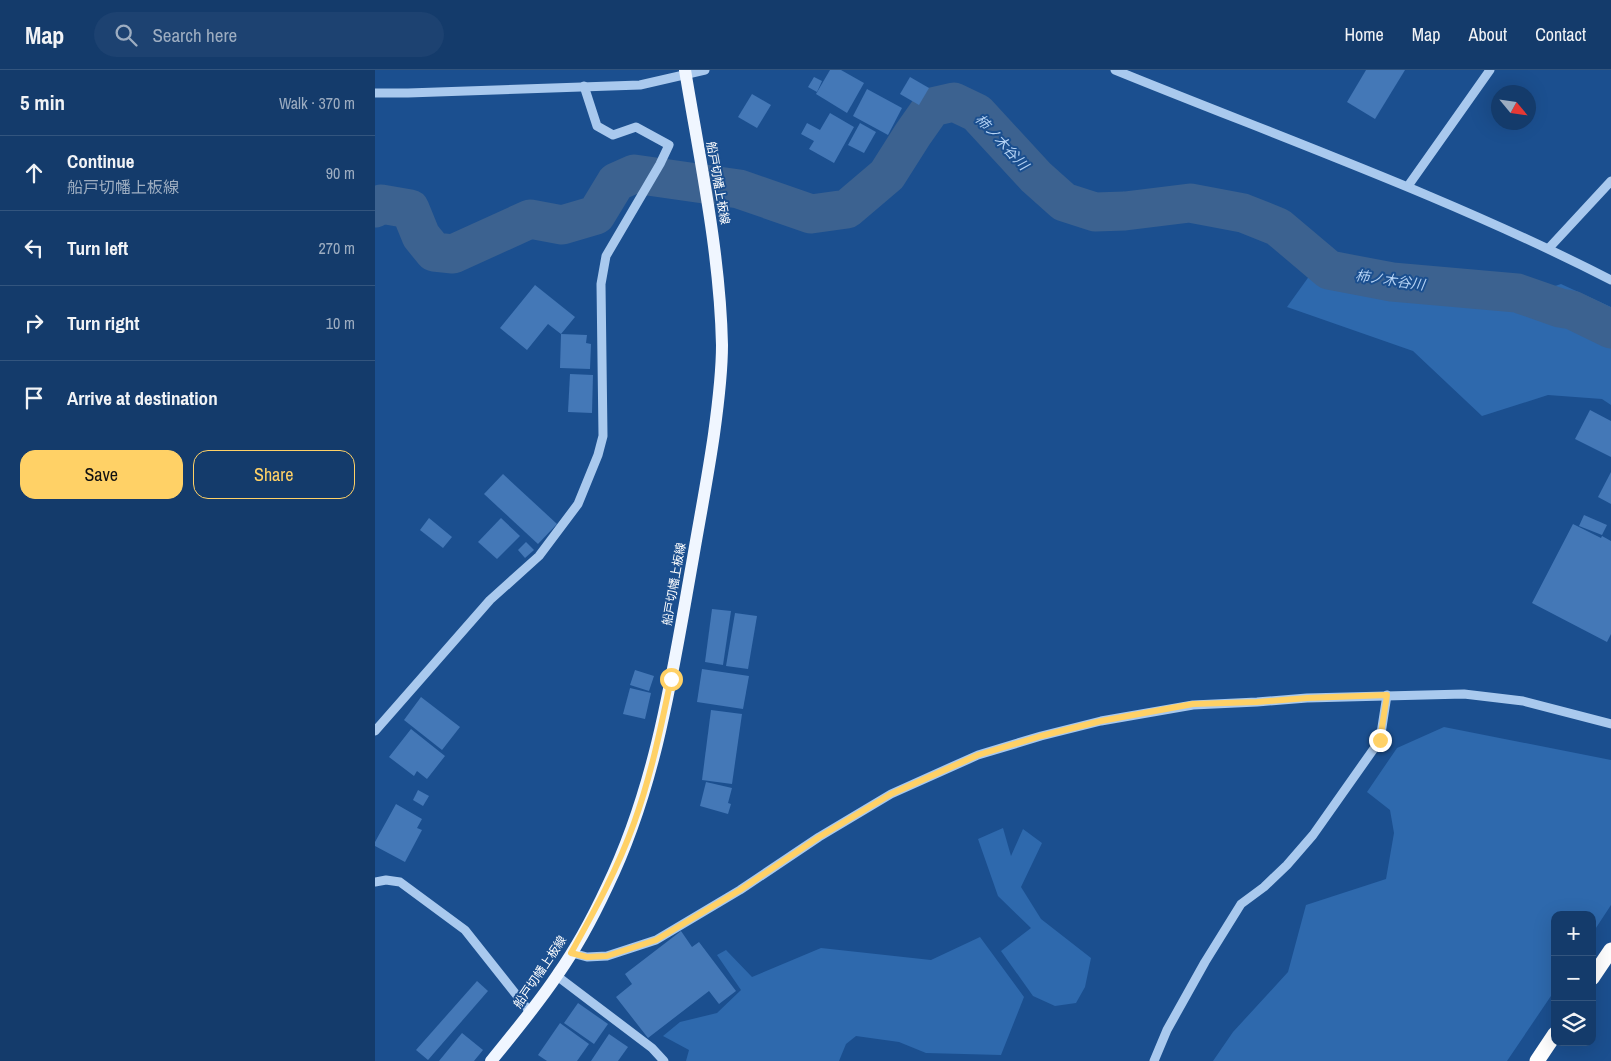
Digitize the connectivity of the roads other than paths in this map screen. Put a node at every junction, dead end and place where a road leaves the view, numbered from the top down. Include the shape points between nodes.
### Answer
1 (705, 70) edge
2 (1115, 70) edge
3 (1490, 70) edge
4 (685, 72) edge
5 (584, 86) junction
6 (375, 93) edge
7 (1611, 181) edge
8 (1408, 186) junction
9 (1549, 248) junction
10 (1611, 280) edge
11 (1387, 695) junction
12 (1611, 724) edge
13 (375, 731) edge
14 (375, 882) edge
15 (1611, 950) edge
16 (571, 953) junction
17 (1596, 972) edge
18 (557, 976) junction
19 (530, 1012) junction
20 (1551, 1040) edge
21 (491, 1061) edge
22 (664, 1061) edge
23 (1154, 1061) edge
24 (1537, 1061) edge

1 - 4 street
2 - 8 street
3 - 8 street
4 - 5 street via 640,85
4 - 16 main road, 船戸切幡上板線 via 710,212 720,303 722,348 718,400 671,679 653,762 634,823 607,887
5 - 6 street
5 - 13 street via 597,126 613,135 636,127 669,145 606,256 601,284 603,436 598,455 578,504 539,556 490,600
7 - 9 street
8 - 9 street
9 - 10 street
11 - 12 street via 1464,694 1523,701
11 - 16 street via 1193,704 1101,721 978,755 891,794 656,940 607,956 587,957
11 - 23 street via 1380,740 1313,835 1287,865 1241,904 1200,970
14 - 19 street via 400,882 465,930
15 - 17 highway
16 - 18 main road, 船戸切幡上板線
18 - 19 main road, 船戸切幡上板線
18 - 22 street via 652,1048
19 - 21 main road, 船戸切幡上板線
20 - 24 highway

